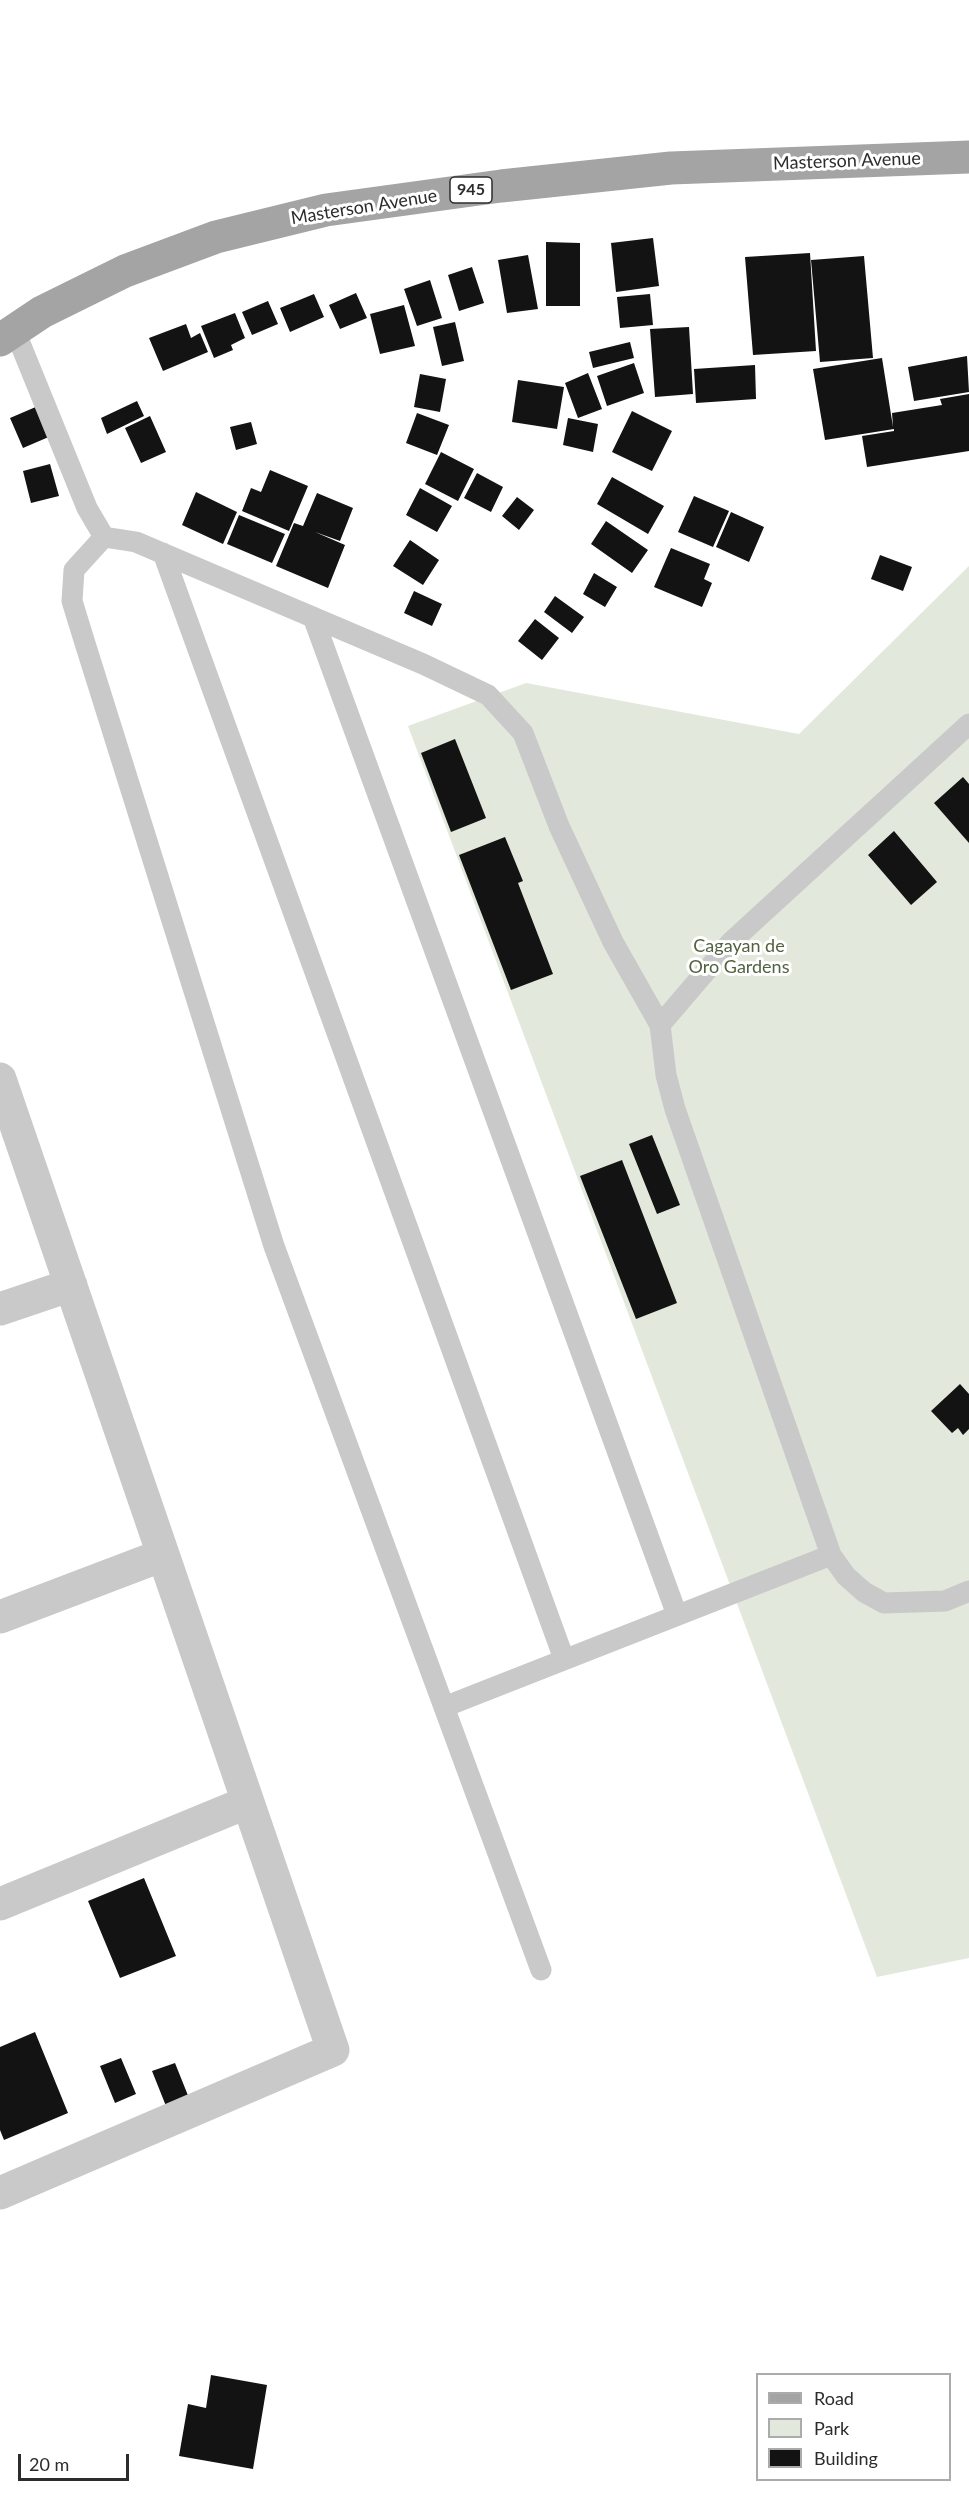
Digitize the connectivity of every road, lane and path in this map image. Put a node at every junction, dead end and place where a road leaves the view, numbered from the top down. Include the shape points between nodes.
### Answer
1 (969, 157) edge
2 (7, 336) edge
3 (104, 537) junction
4 (163, 553) junction
5 (313, 617) junction
6 (969, 724) edge
7 (660, 1025) junction
8 (0, 1079) edge
9 (71, 1285) junction
10 (0, 1309) edge
11 (831, 1555) junction
12 (163, 1556) junction
13 (969, 1591) edge
14 (677, 1615) junction
15 (0, 1617) edge
16 (564, 1659) junction
17 (444, 1707) junction
18 (248, 1802) junction
19 (0, 1904) edge
20 (541, 1970) dead end
21 (1, 2191) edge

1 - 2 main road, Masterson Avenue / 945 via 671,168 326,210 216,237 125,271 42,312
2 - 3 lane
3 - 4 lane via 136,542
3 - 17 lane via 74,570 72,601 274,1246
4 - 5 lane
4 - 16 lane
5 - 7 lane via 488,695 523,733 559,825 613,942
5 - 14 lane
6 - 7 lane via 731,942
7 - 11 lane via 675,1109
8 - 9 street
9 - 10 street
9 - 12 street
11 - 13 lane via 855,1584 884,1603 945,1601
11 - 14 lane
12 - 15 street
12 - 18 street
14 - 16 lane
16 - 17 lane
17 - 20 lane
18 - 19 street
18 - 21 street via 333,2050

